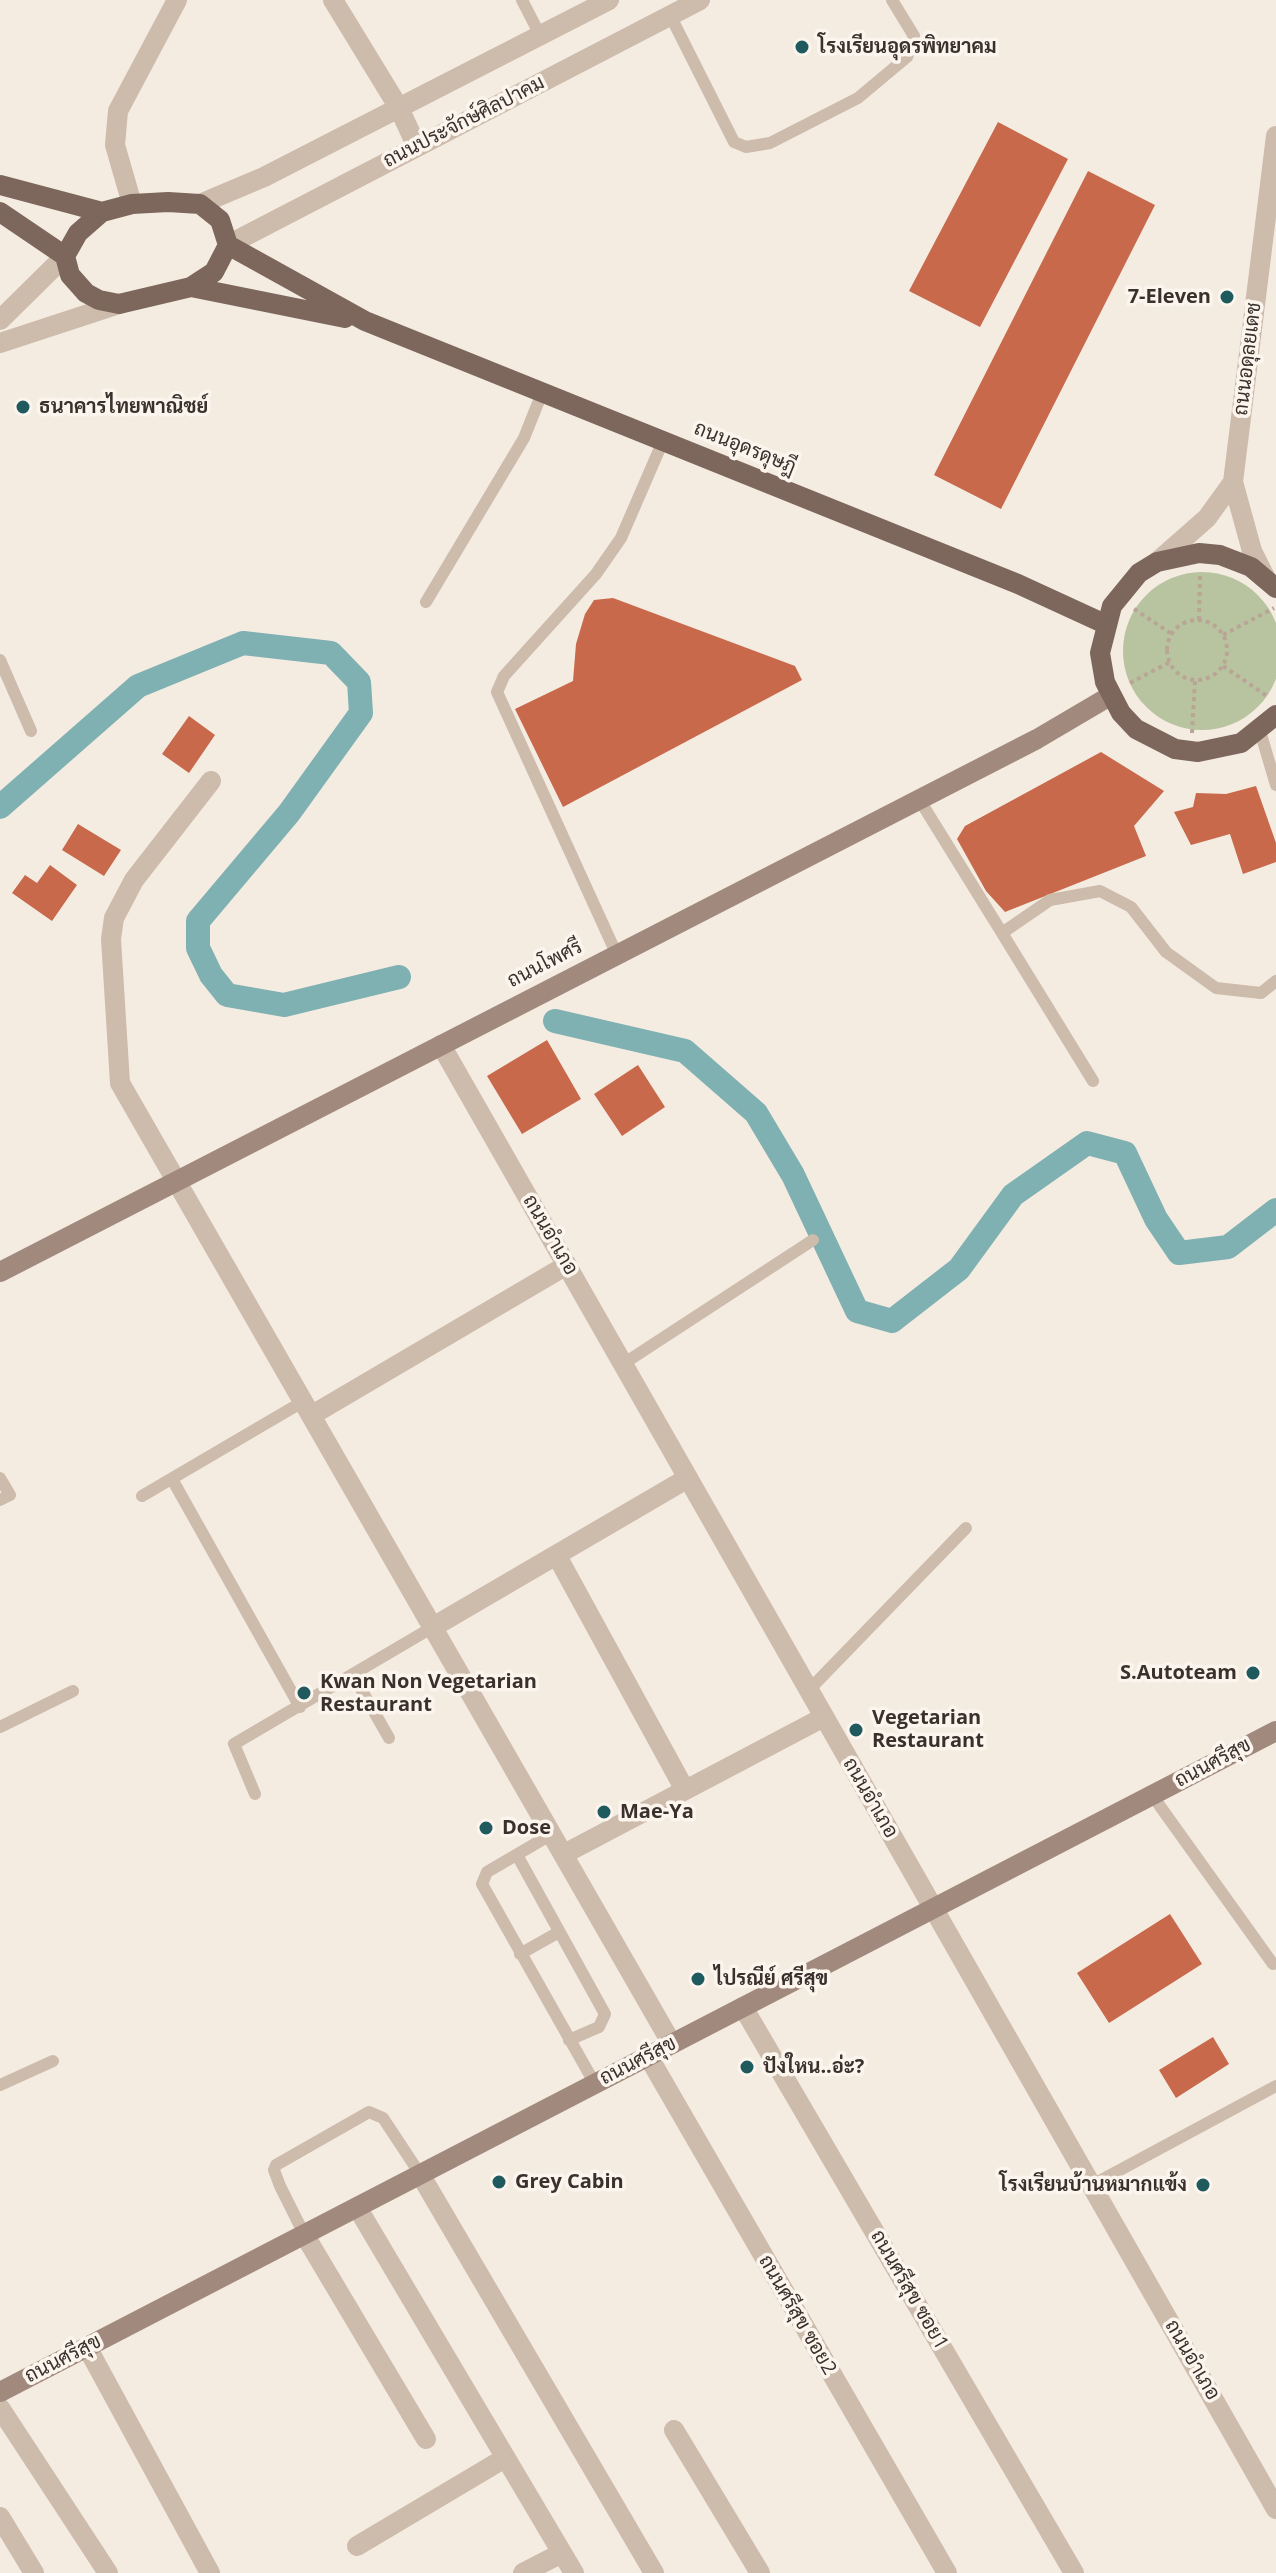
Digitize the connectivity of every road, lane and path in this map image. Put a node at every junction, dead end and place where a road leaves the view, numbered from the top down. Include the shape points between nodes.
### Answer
1 (177, 0) edge
2 (333, 0) edge
3 (522, 0) edge
4 (609, 0) edge
5 (700, 0) edge
6 (892, 0) edge
7 (670, 15) junction
8 (540, 35) junction
9 (399, 108) junction
10 (1276, 136) edge
11 (417, 147) junction
12 (0, 185) edge
13 (132, 204) junction
14 (200, 204) junction
15 (0, 212) edge
16 (102, 212) junction
17 (228, 245) junction
18 (65, 256) junction
19 (191, 287) junction
20 (119, 304) junction
21 (0, 320) edge
22 (365, 321) junction
23 (0, 343) edge
24 (542, 393) junction
25 (663, 441) junction
26 (1233, 482) junction
27 (1199, 553) junction
28 (1157, 562) junction
29 (1272, 581) edge
30 (1117, 599) junction
31 (426, 602) dead end
32 (1276, 607) edge
33 (1199, 620) junction
34 (1105, 624) junction
35 (1172, 634) junction
36 (1223, 635) junction
37 (0, 660) edge
38 (1170, 662) junction
39 (1223, 666) junction
40 (1195, 680) junction
41 (1110, 695) junction
42 (1272, 718) edge
43 (31, 731) dead end
44 (1191, 751) junction
45 (211, 781) dead end
46 (1276, 785) edge
47 (919, 799) junction
48 (1002, 933) junction
49 (617, 955) junction
50 (1276, 981) edge
51 (441, 1045) junction
52 (1093, 1081) dead end
53 (179, 1183) junction
54 (813, 1240) dead end
55 (567, 1265) junction
56 (0, 1272) edge
57 (623, 1364) junction
58 (308, 1408) junction
59 (0, 1478) edge
60 (688, 1478) junction
61 (172, 1479) junction
62 (142, 1496) dead end
63 (0, 1500) edge
64 (966, 1528) dead end
65 (557, 1556) junction
66 (433, 1627) junction
67 (353, 1675) junction
68 (809, 1690) junction
69 (73, 1691) dead end
70 (300, 1707) junction
71 (824, 1717) junction
72 (0, 1727) edge
73 (1276, 1731) edge
74 (389, 1738) dead end
75 (685, 1790) junction
76 (255, 1794) dead end
77 (1152, 1795) junction
78 (552, 1834) junction
79 (564, 1854) junction
80 (517, 1855) junction
81 (934, 1908) junction
82 (559, 1932) junction
83 (520, 1954) junction
84 (1275, 1965) edge
85 (743, 2007) junction
86 (569, 2040) junction
87 (672, 2044) junction
88 (648, 2056) junction
89 (53, 2061) dead end
90 (595, 2084) junction
91 (0, 2085) edge
92 (1276, 2086) edge
93 (420, 2174) junction
94 (1092, 2185) junction
95 (357, 2207) junction
96 (304, 2234) junction
97 (87, 2347) junction
98 (0, 2392) edge
99 (0, 2408) edge
100 (674, 2430) dead end
101 (426, 2439) dead end
102 (505, 2458) junction
103 (1276, 2509) edge
104 (0, 2517) edge
105 (357, 2546) dead end
106 (562, 2553) junction
107 (34, 2573) edge
108 (108, 2573) edge
109 (210, 2573) edge
110 (523, 2573) edge
111 (574, 2573) edge
112 (654, 2573) edge
113 (760, 2573) edge
114 (947, 2573) edge
115 (1074, 2573) edge

1 - 13 street via 118,111 115,145
2 - 9 street
3 - 8 lane
4 - 8 street, ถนนประจักษ์ศิลปาคม
5 - 7 street, ถนนประจักษ์ศิลปาคม
6 - 7 lane via 914,36 907,57 858,98 770,143 746,147 734,142
7 - 11 street, ถนนประจักษ์ศิลปาคม
8 - 9 street, ถนนประจักษ์ศิลปาคม
9 - 11 street
9 - 14 street, ถนนประจักษ์ศิลปาคม
10 - 26 street, ถนนอดุลยเดช
11 - 17 street, ถนนประจักษ์ศิลปาคม
12 - 16 main road
13 - 14 main road
13 - 16 main road
14 - 17 main road via 220,220
15 - 18 main road
16 - 18 main road via 78,233
17 - 19 main road via 214,272
17 - 22 main road, ถนนอุดรดุษฎี
18 - 20 main road via 70,275 86,293
18 - 21 street
19 - 20 main road
19 - 22 main road, ถนนอุดรดุษฎี
20 - 23 street
22 - 24 main road, ถนนอุดรดุษฎี
24 - 25 main road, ถนนอุดรดุษฎี
24 - 31 lane via 524,438
25 - 34 main road, ถนนอุดรดุษฎี
25 - 49 lane via 621,538 596,574 504,676 497,692
26 - 28 street via 1207,518
26 - 29 street, ถนนอดุลยเดช via 1252,551
27 - 28 main road
27 - 29 main road via 1236,559
27 - 33 path
28 - 30 main road via 1139,573
30 - 34 main road
30 - 35 path
32 - 36 path
33 - 35 path
33 - 36 path via 1215,625
34 - 41 main road via 1101,668
35 - 38 path
36 - 39 path
37 - 43 lane
38 - 40 path
38 - 41 path
39 - 40 path
39 - 42 path
40 - 44 path
41 - 44 main road via 1136,729 1155,741
41 - 47 main road, ถนนโพศรี
42 - 44 main road via 1220,750
42 - 46 lane
45 - 53 street via 134,880 114,918 111,939 120,1083
47 - 48 lane
47 - 49 main road, ถนนโพศรี
48 - 50 lane via 1050,900 1100,891 1131,907 1166,952 1216,988 1261,993
48 - 52 lane
49 - 51 main road, ถนนโพศรี
51 - 53 main road, ถนนโพศรี
51 - 55 street, ถนนอำเภอ
53 - 56 main road, ถนนโพศรี
53 - 58 street
54 - 57 lane
55 - 57 street, ถนนอำเภอ
55 - 58 street
57 - 60 street, ถนนอำเภอ
58 - 61 lane
58 - 66 street
59 - 63 lane via 10,1495
60 - 65 street
60 - 68 street, ถนนอำเภอ
61 - 62 lane
61 - 70 lane
64 - 68 lane
65 - 66 street
65 - 75 street
66 - 67 lane
66 - 78 street
67 - 70 lane
67 - 74 lane
68 - 71 street, ถนนอำเภอ
69 - 72 lane
70 - 76 lane via 234,1744
71 - 75 street
71 - 81 street, ถนนอำเภอ
73 - 77 main road, ถนนศรีสุข
75 - 79 street
77 - 81 main road, ถนนศรีสุข
77 - 84 lane
78 - 79 street
78 - 80 lane
79 - 87 street
80 - 82 lane
80 - 83 lane via 487,1872 482,1884
81 - 85 main road, ถนนศรีสุข
81 - 94 street, ถนนอำเภอ
82 - 83 lane
82 - 86 lane via 605,2014 599,2027
83 - 86 lane
85 - 87 main road, ถนนศรีสุข
85 - 115 street, ถนนศรีสุข ซอย1
86 - 90 lane
87 - 88 main road, ถนนศรีสุข
88 - 90 main road, ถนนศรีสุข
88 - 114 street, ถนนศรีสุข ซอย2
89 - 91 lane
90 - 93 main road, ถนนศรีสุข
92 - 94 lane
93 - 95 main road, ถนนศรีสุข
93 - 96 lane via 383,2118 369,2112 276,2165 280,2186
93 - 112 street
94 - 103 street, ถนนอำเภอ
95 - 96 main road, ถนนศรีสุข
95 - 102 street
96 - 97 main road, ถนนศรีสุข
96 - 101 street
97 - 98 main road, ถนนศรีสุข
97 - 109 street
99 - 108 street
100 - 113 street
102 - 105 street
102 - 106 street
104 - 107 street
106 - 110 street
106 - 111 street

